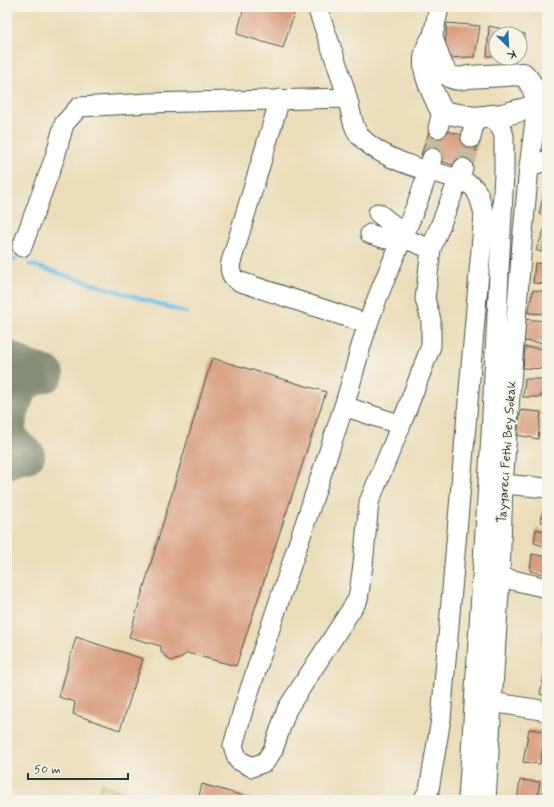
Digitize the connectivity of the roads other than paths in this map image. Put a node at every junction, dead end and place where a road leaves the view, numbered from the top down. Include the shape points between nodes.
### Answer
1 (317, 7) edge
2 (439, 7) edge
3 (432, 40) junction
4 (547, 73) edge
5 (523, 74) junction
6 (460, 80) junction
7 (348, 98) junction
8 (280, 99) junction
9 (542, 117) edge
10 (440, 120) junction
11 (479, 124) junction
12 (547, 160) edge
13 (430, 164) junction
14 (529, 167) junction
15 (461, 173) junction
16 (378, 213) dead end
17 (370, 234) dead end
18 (400, 237) junction
19 (22, 247) dead end
20 (431, 250) junction
21 (368, 324) junction
22 (344, 406) junction
23 (400, 425) junction
24 (503, 484) junction
25 (547, 488) edge
26 (500, 577) junction
27 (547, 588) edge
28 (482, 700) junction
29 (547, 711) edge
30 (427, 797) edge
31 (468, 800) edge
32 (486, 800) edge

1 - 7 street
2 - 3 street
3 - 6 main road via 444,71 452,78
3 - 10 main road via 426,49 425,66
4 - 5 main road
5 - 6 main road via 468,77
5 - 9 main road via 530,80
6 - 10 main road
7 - 8 street
7 - 13 street via 350,114 358,133 370,146 395,159
8 - 19 street via 79,107 64,124 55,157
8 - 21 street via 231,262 231,273 238,281
9 - 11 main road via 514,113
9 - 14 street, Tayyareci Fethi Bey Sokak
10 - 11 main road
11 - 28 street, Tayyareci Fethi Bey Sokak via 501,128 504,136
12 - 14 street
13 - 15 street
13 - 18 street
14 - 24 street, Tayyareci Fethi Bey Sokak
15 - 20 street
15 - 30 street via 480,197 484,214 441,719
16 - 18 street via 392,224
17 - 18 street via 386,239
18 - 20 street
18 - 21 street
20 - 23 street via 425,299 431,320 431,346
21 - 22 street
22 - 23 street
22 - 23 street via 233,746 238,760 252,766 265,762 273,750 287,708 358,598 368,502
24 - 25 street
24 - 26 street, Tayyareci Fethi Bey Sokak
26 - 27 street
26 - 28 street, Tayyareci Fethi Bey Sokak
28 - 29 street
28 - 31 street, Tayyareci Fethi Bey Sokak
28 - 32 street, Tayyareci Fethi Bey Sokak

